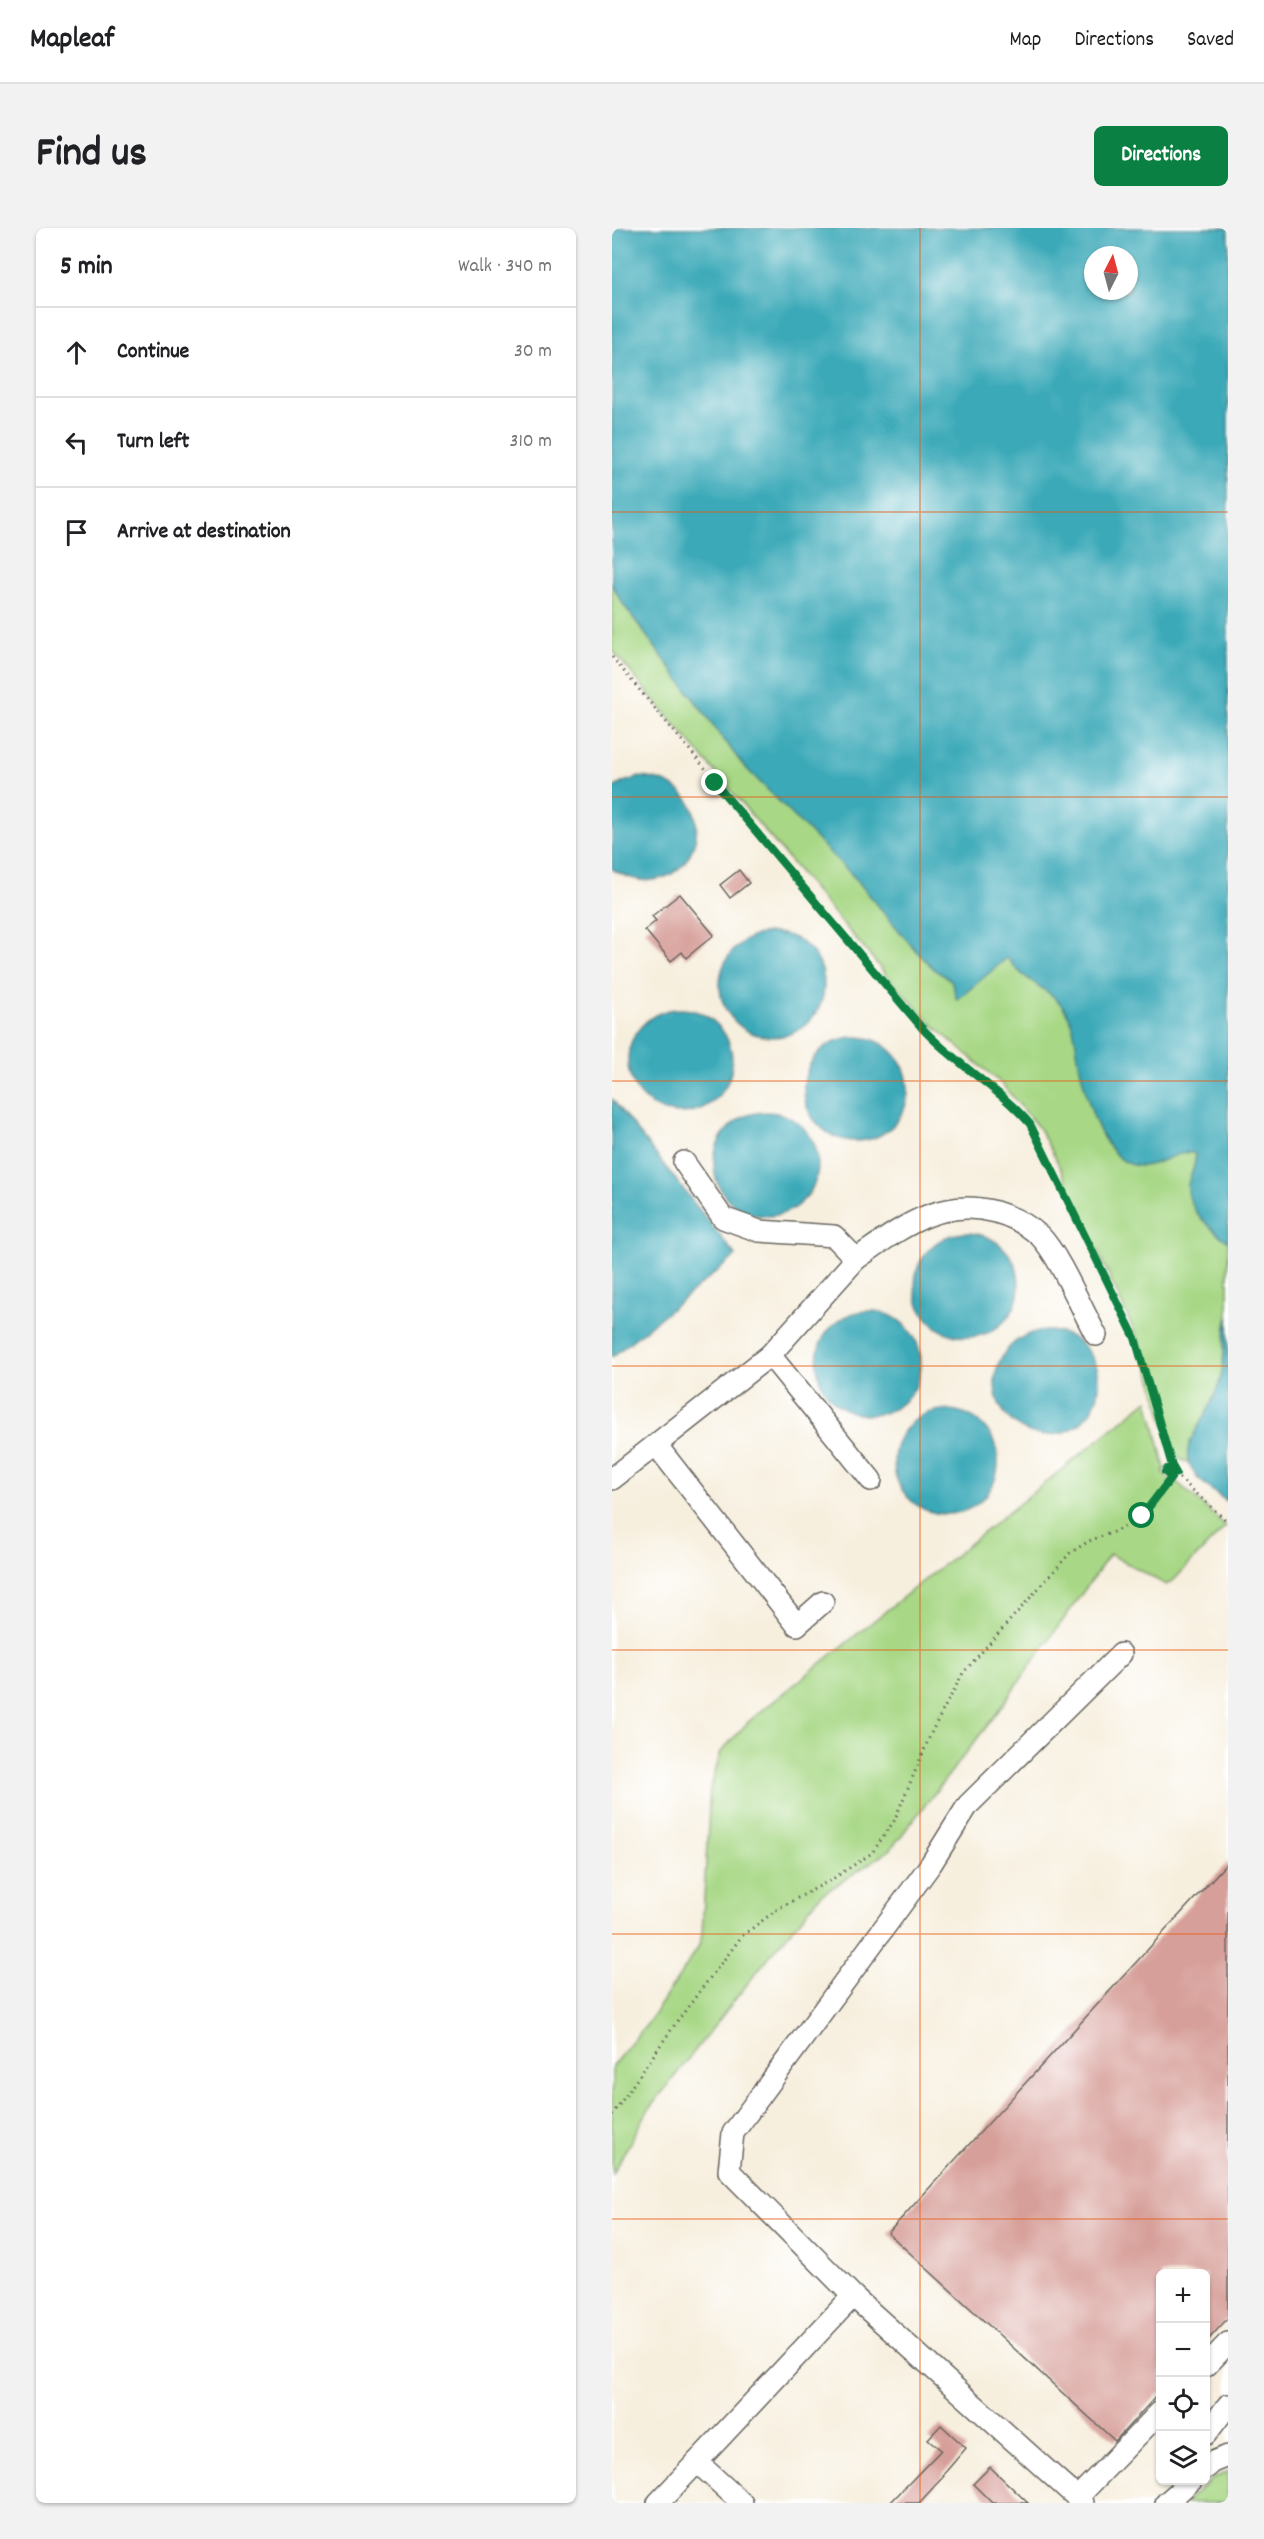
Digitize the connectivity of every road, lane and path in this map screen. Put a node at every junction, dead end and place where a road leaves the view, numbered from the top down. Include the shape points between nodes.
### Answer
1 (612, 657) edge
2 (684, 1162) dead end
3 (856, 1259) junction
4 (1096, 1335) dead end
5 (770, 1355) junction
6 (657, 1446) junction
7 (1176, 1473) junction
8 (612, 1479) edge
9 (871, 1480) dead end
10 (1228, 1522) edge
11 (823, 1602) dead end
12 (1121, 1654) dead end
13 (612, 2115) edge
14 (853, 2296) junction
15 (1228, 2343) edge
16 (1210, 2362) edge
17 (1228, 2405) edge
18 (1156, 2417) edge
19 (1208, 2431) edge
20 (1228, 2456) edge
21 (697, 2462) junction
22 (1210, 2465) edge
23 (1166, 2485) edge
24 (1187, 2485) edge
25 (1080, 2500) edge
26 (658, 2503) edge
27 (742, 2503) edge
28 (1152, 2503) edge
29 (1166, 2503) edge

1 - 7 path via 922,1028 941,1048 1011,1102 1030,1124 1135,1338
2 - 3 street via 723,1218 759,1232 834,1236
3 - 4 street via 908,1224 937,1212 978,1207 1014,1217 1041,1237
3 - 5 street
5 - 6 street
5 - 9 street
6 - 8 street
6 - 11 street via 796,1625
7 - 10 path
7 - 13 path via 1167,1471 1171,1478 1142,1516 1070,1553 963,1674 933,1729 894,1821 872,1853 778,1908 742,1936
12 - 14 street via 968,1805 931,1864 733,2133 729,2171
14 - 21 street
14 - 25 street
15 - 16 street
17 - 19 street
18 - 25 street
20 - 22 street
21 - 26 street
21 - 27 street
23 - 28 street
24 - 29 street

